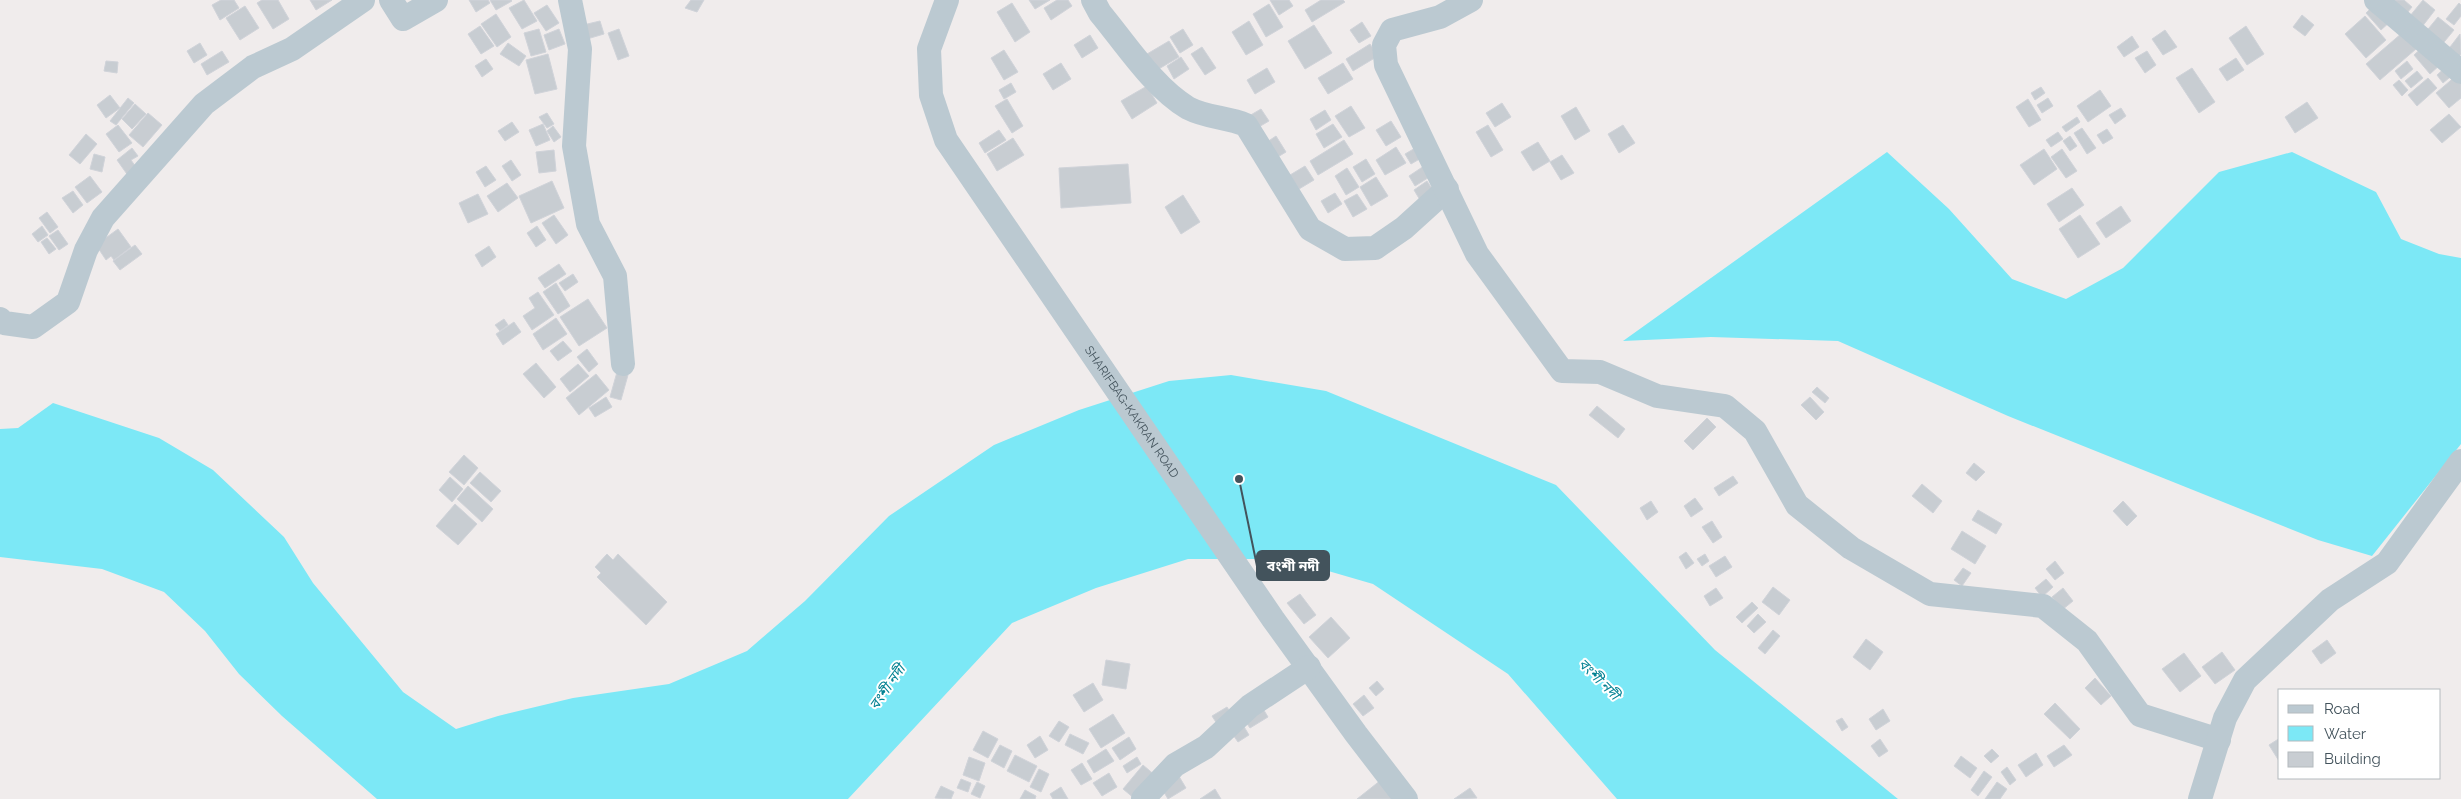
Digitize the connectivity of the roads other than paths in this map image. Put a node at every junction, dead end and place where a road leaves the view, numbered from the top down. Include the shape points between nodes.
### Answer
1 (362, 0) edge
2 (391, 0) edge
3 (436, 0) edge
4 (570, 0) edge
5 (947, 0) edge
6 (1093, 0) edge
7 (1471, 0) edge
8 (2376, 0) edge
9 (2461, 72) edge
10 (1447, 189) junction
11 (0, 319) edge
12 (623, 364) dead end
13 (2461, 461) edge
14 (1309, 667) junction
15 (2219, 740) junction
16 (1143, 799) edge
17 (1406, 799) edge
18 (2200, 799) edge

1 - 11 street via 292,49 253,67 204,104 103,218 86,250 68,302 33,327 4,323
2 - 3 street via 403,19
4 - 12 street via 580,49 574,146 588,224 614,276
5 - 14 street, SHARIFBAG-KAKRAN ROAD via 928,49 931,95 946,140
6 - 10 street via 1100,13 1162,87 1187,107 1207,116 1231,118 1246,125 1310,229 1345,249 1375,248 1404,228
7 - 10 street via 1440,17 1392,30 1384,45 1386,65
8 - 9 street
10 - 15 street via 1477,254 1562,371 1600,372 1657,396 1725,406 1755,431 1797,505 1851,548 1930,594 2043,606 2087,642 2140,715
13 - 15 street via 2387,563 2330,600 2245,680 2225,718
14 - 16 street via 1250,706 1206,747 1175,765
14 - 17 street, SHARIFBAG-KAKRAN ROAD
15 - 18 street

